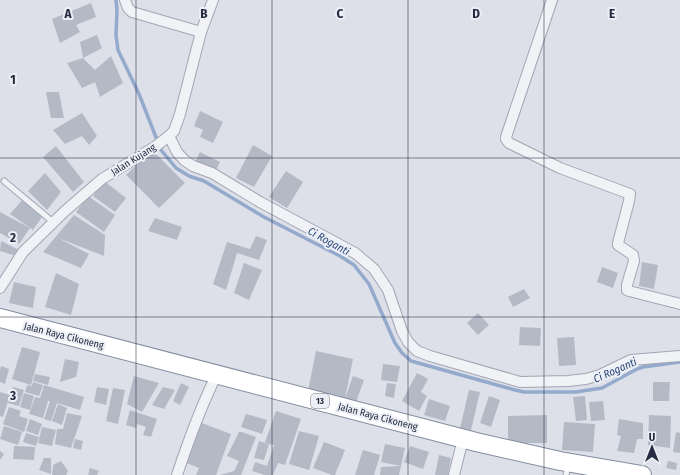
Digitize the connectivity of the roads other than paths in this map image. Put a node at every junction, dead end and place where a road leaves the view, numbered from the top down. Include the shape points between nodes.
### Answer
1 (125, 0) edge
2 (213, 0) edge
3 (552, 0) edge
4 (201, 32) junction
5 (169, 136) junction
6 (4, 181) dead end
7 (53, 222) junction
8 (0, 288) edge
9 (680, 304) edge
10 (0, 318) edge
11 (680, 356) edge
12 (217, 374) junction
13 (463, 438) junction
14 (568, 469) edge
15 (177, 475) edge
16 (454, 475) edge
17 (642, 475) edge

1 - 4 street via 132,12
2 - 4 street, Jalan Kujang
3 - 9 street via 506,139 560,168 630,194 618,243 634,258 627,290
4 - 5 street, Jalan Kujang via 177,125
5 - 7 street, Jalan Kujang via 102,179
5 - 11 street via 184,160 355,253 374,269 388,290 408,342 430,356 520,382 586,379 631,360
6 - 7 lane
7 - 8 street, Jalan Kujang via 23,252
10 - 12 highway, Jalan Raya Cikoneng / 13
12 - 13 highway, Jalan Raya Cikoneng / 13
12 - 15 street via 190,434
13 - 14 highway, Jalan Raya Cikoneng / 13
13 - 16 street
14 - 17 highway, Jalan Raya Cikoneng / 13

